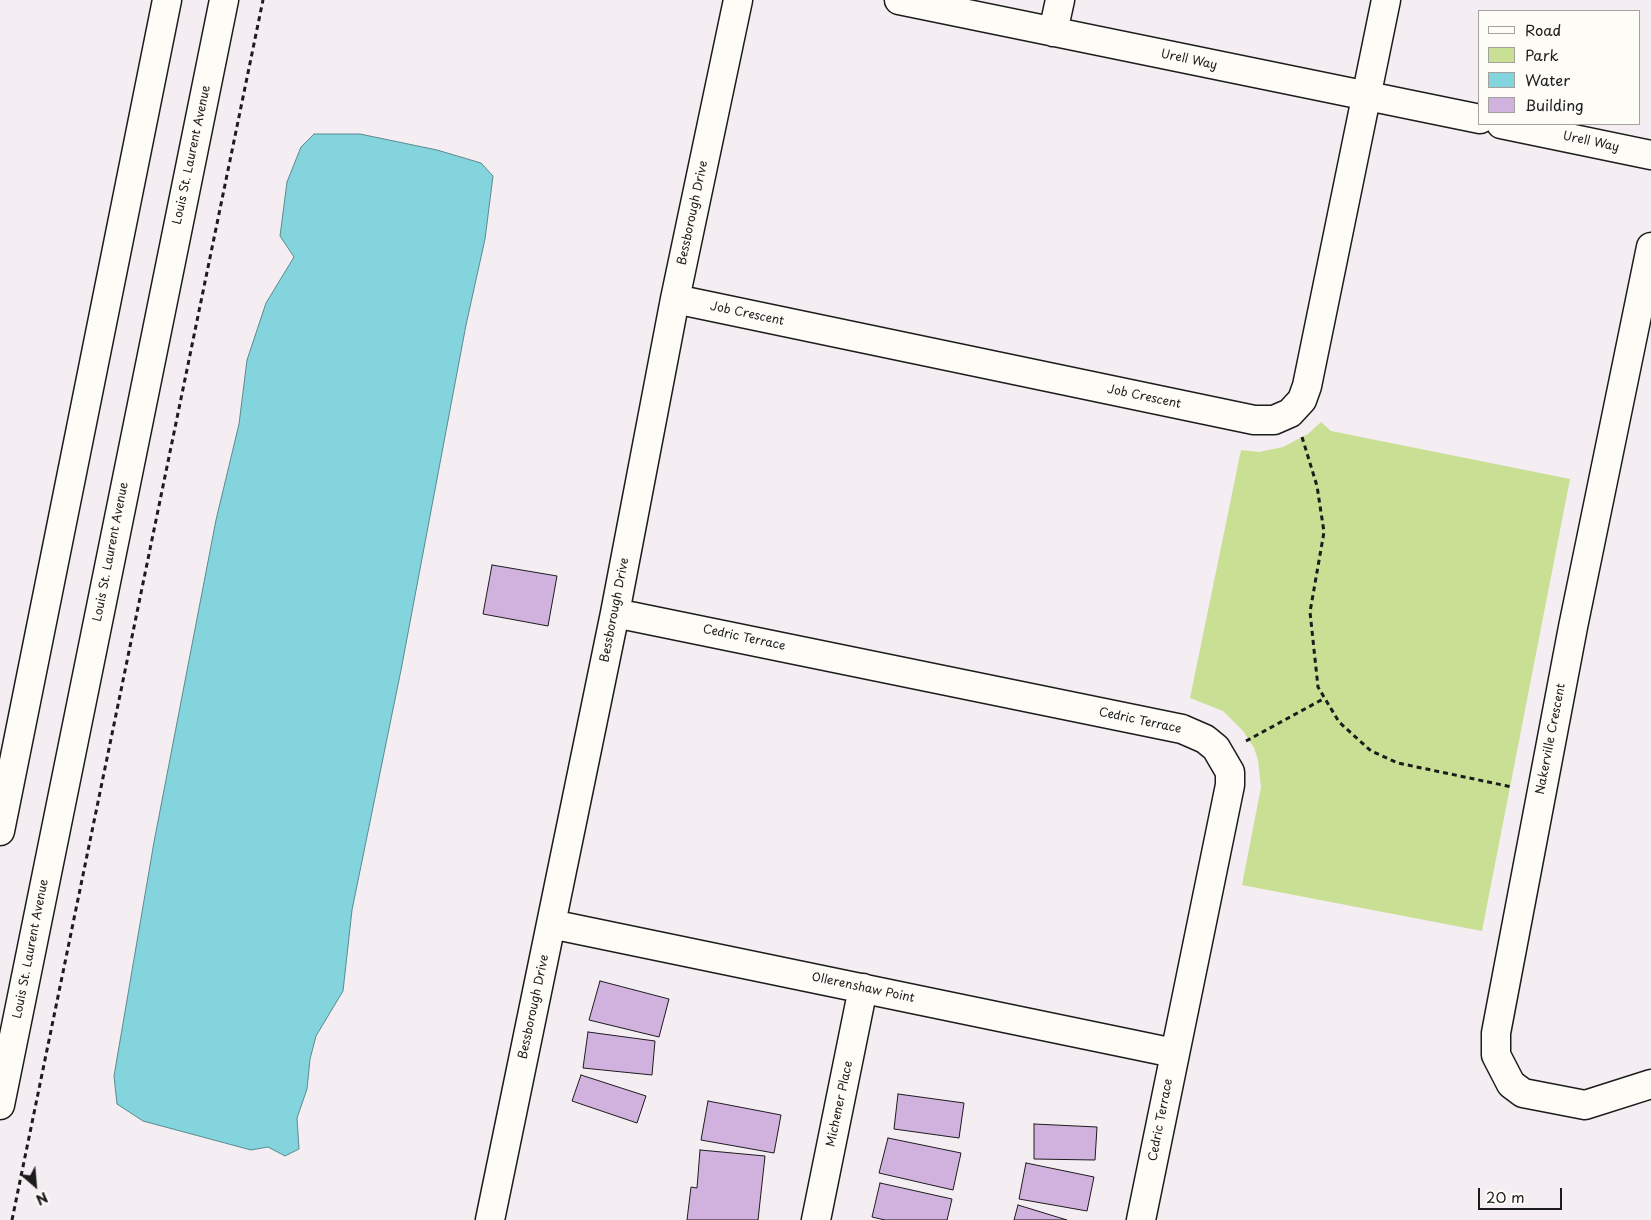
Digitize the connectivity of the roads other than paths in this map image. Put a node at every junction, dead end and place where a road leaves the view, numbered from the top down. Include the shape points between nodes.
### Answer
1 (167, 0) edge
2 (224, 0) edge
3 (738, 0) edge
4 (899, 0) edge
5 (1060, 0) edge
6 (1386, 0) edge
7 (1053, 32) junction
8 (1366, 96) junction
9 (1478, 119) edge
10 (1506, 125) edge
11 (1651, 155) edge
12 (1651, 247) edge
13 (675, 299) junction
14 (614, 613) junction
15 (0, 830) edge
16 (551, 924) junction
17 (863, 988) junction
18 (1174, 1053) junction
19 (1651, 1084) edge
20 (0, 1105) edge
21 (490, 1220) edge
22 (816, 1220) edge
23 (1141, 1220) edge

1 - 15 street
2 - 20 street, Louis St. Laurent Avenue
3 - 13 street, Bessborough Drive
4 - 7 street, Urell Way
5 - 7 street
6 - 8 street, Job Crescent
7 - 8 street, Urell Way
8 - 9 street, Urell Way
8 - 13 street, Job Crescent via 1307,386 1302,400 1290,413 1274,420 1254,420
10 - 11 street, Urell Way
12 - 19 street, Nakerville Crescent via 1569,646 1496,1033 1496,1055 1511,1084 1524,1093 1585,1105
13 - 14 street, Bessborough Drive
14 - 16 street, Bessborough Drive
14 - 18 street, Cedric Terrace via 1182,729 1216,748 1230,772 1230,784
16 - 17 street, Ollerenshaw Point
16 - 21 street, Bessborough Drive
17 - 18 street, Ollerenshaw Point
17 - 22 street, Michener Place
18 - 23 street, Cedric Terrace

